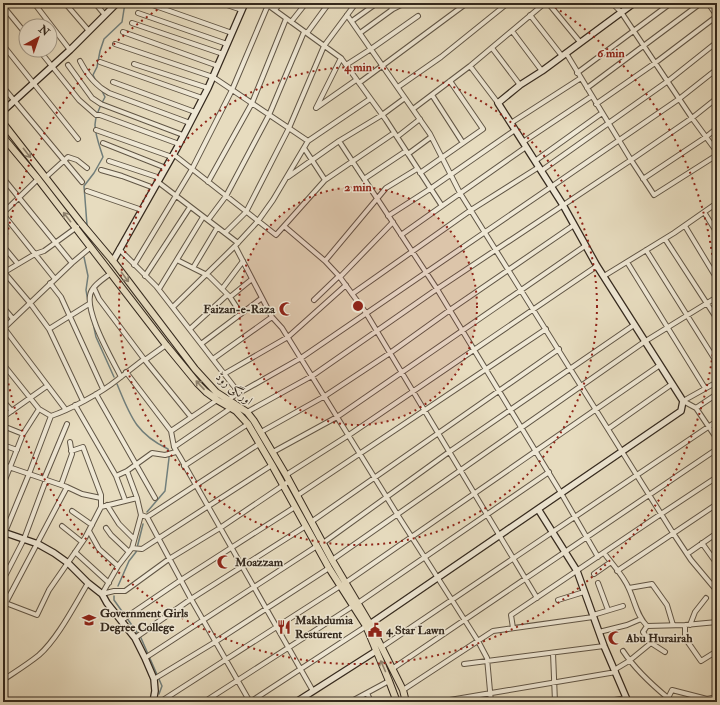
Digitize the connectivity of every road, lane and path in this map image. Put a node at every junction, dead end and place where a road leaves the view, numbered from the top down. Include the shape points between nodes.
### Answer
1 (34, 3) edge
2 (65, 3) edge
3 (95, 3) edge
4 (117, 3) edge
5 (147, 3) edge
6 (221, 3) edge
7 (245, 3) edge
8 (280, 3) edge
9 (306, 3) edge
10 (329, 3) edge
11 (356, 3) edge
12 (377, 3) edge
13 (387, 3) edge
14 (405, 3) edge
15 (467, 3) edge
16 (508, 3) edge
17 (547, 3) edge
18 (612, 3) edge
19 (634, 3) edge
20 (671, 3) edge
21 (701, 3) edge
22 (708, 3) edge
23 (3, 4) edge
24 (266, 4) edge
25 (242, 10) junction
26 (275, 10) junction
27 (393, 10) junction
28 (621, 12) junction
29 (138, 13) dead end
30 (105, 15) junction
31 (347, 15) junction
32 (418, 16) dead end
33 (530, 16) junction
34 (717, 16) edge
35 (286, 18) junction
36 (352, 21) junction
37 (291, 22) junction
38 (132, 23) dead end
39 (18, 24) edge
40 (89, 31) junction
41 (512, 31) junction
42 (634, 31) junction
43 (123, 32) dead end
44 (306, 32) junction
45 (232, 33) junction
46 (360, 33) junction
47 (580, 42) junction
48 (717, 42) edge
49 (115, 44) dead end
50 (227, 44) junction
51 (3, 45) edge
52 (324, 46) junction
53 (644, 46) junction
54 (492, 48) junction
55 (371, 49) junction
56 (70, 50) junction
57 (223, 54) junction
58 (564, 55) junction
59 (46, 58) edge
60 (341, 58) junction
61 (80, 61) dead end
62 (100, 62) dead end
63 (656, 63) junction
64 (134, 64) dead end
65 (68, 65) dead end
66 (346, 65) junction
67 (52, 66) junction
68 (218, 66) junction
69 (383, 66) junction
70 (470, 66) junction
71 (717, 69) edge
72 (542, 71) junction
73 (577, 73) junction
74 (213, 77) junction
75 (581, 78) junction
76 (450, 81) junction
77 (668, 81) junction
78 (113, 82) dead end
79 (358, 82) junction
80 (34, 83) junction
81 (520, 85) junction
82 (3, 87) edge
83 (398, 87) junction
84 (208, 88) junction
85 (587, 88) junction
86 (232, 90) junction
87 (432, 95) junction
88 (592, 96) junction
89 (202, 98) junction
90 (405, 98) junction
91 (717, 98) edge
92 (370, 99) junction
93 (679, 99) junction
94 (14, 101) junction
95 (252, 103) junction
96 (498, 103) junction
97 (596, 104) junction
98 (412, 109) junction
99 (3, 111) edge
100 (195, 112) junction
101 (602, 113) junction
102 (269, 115) junction
103 (382, 115) junction
104 (692, 118) junction
105 (420, 119) junction
106 (190, 122) junction
107 (3, 123) edge
108 (608, 123) junction
109 (511, 124) junction
110 (289, 128) junction
111 (717, 128) edge
112 (96, 130) dead end
113 (515, 130) junction
114 (183, 135) junction
115 (395, 135) junction
116 (3, 137) edge
117 (432, 137) junction
118 (706, 137) junction
119 (78, 139) dead end
120 (619, 140) junction
121 (308, 141) junction
122 (339, 141) junction
123 (102, 143) dead end
124 (463, 143) junction
125 (179, 144) junction
126 (524, 145) junction
127 (304, 148) junction
128 (407, 152) junction
129 (717, 152) edge
130 (717, 155) edge
131 (173, 156) junction
132 (442, 158) junction
133 (312, 160) junction
134 (352, 160) junction
135 (631, 160) junction
136 (64, 161) junction
137 (109, 161) dead end
138 (535, 161) junction
139 (87, 168) dead end
140 (166, 168) junction
141 (192, 169) junction
142 (417, 169) junction
143 (540, 169) junction
144 (101, 170) dead end
145 (420, 173) junction
146 (451, 175) junction
147 (46, 177) junction
148 (3, 178) edge
149 (286, 178) junction
150 (38, 179) junction
151 (364, 179) junction
152 (643, 179) junction
153 (159, 180) junction
154 (325, 180) junction
155 (82, 182) dead end
156 (208, 182) junction
157 (154, 188) junction
158 (552, 188) junction
159 (430, 189) junction
160 (87, 191) dead end
161 (460, 193) junction
162 (176, 196) junction
163 (226, 196) junction
164 (19, 197) junction
165 (377, 198) junction
166 (717, 203) edge
167 (563, 205) junction
168 (442, 206) junction
169 (190, 207) junction
170 (142, 210) junction
171 (471, 210) junction
172 (246, 212) junction
173 (704, 212) junction
174 (3, 213) edge
175 (388, 216) junction
176 (203, 217) junction
177 (208, 220) junction
178 (258, 221) junction
179 (392, 222) junction
180 (81, 224) junction
181 (284, 226) junction
182 (574, 226) junction
183 (685, 226) junction
184 (76, 228) junction
185 (218, 228) junction
186 (225, 233) junction
187 (485, 233) junction
188 (717, 233) edge
189 (401, 235) junction
190 (665, 238) junction
191 (56, 242) junction
192 (236, 245) junction
193 (3, 246) edge
194 (586, 246) junction
195 (91, 247) junction
196 (120, 249) junction
197 (496, 250) junction
198 (646, 250) junction
199 (412, 252) junction
200 (35, 254) junction
201 (177, 260) junction
202 (243, 261) junction
203 (325, 261) junction
204 (72, 262) junction
205 (113, 262) junction
206 (627, 262) junction
207 (18, 264) junction
208 (134, 265) junction
209 (597, 266) junction
210 (192, 268) junction
211 (508, 270) junction
212 (3, 272) edge
213 (111, 273) junction
214 (426, 273) junction
215 (206, 275) junction
216 (146, 276) junction
217 (339, 276) junction
218 (604, 276) junction
219 (55, 279) junction
220 (252, 279) junction
221 (717, 279) edge
222 (50, 284) junction
223 (346, 285) junction
224 (94, 288) junction
225 (222, 289) junction
226 (437, 289) junction
227 (159, 290) junction
228 (521, 290) junction
229 (352, 294) junction
230 (229, 296) junction
231 (717, 297) edge
232 (262, 298) junction
233 (314, 300) dead end
234 (30, 303) junction
235 (707, 303) junction
236 (89, 304) junction
237 (3, 307) edge
238 (172, 308) junction
239 (533, 309) junction
240 (450, 310) junction
241 (366, 313) junction
242 (241, 314) junction
243 (70, 316) junction
244 (687, 316) junction
245 (272, 317) junction
246 (13, 319) junction
247 (717, 319) edge
248 (634, 325) junction
249 (3, 328) edge
250 (668, 328) junction
251 (49, 329) junction
252 (190, 329) junction
253 (546, 329) junction
254 (377, 331) junction
255 (462, 331) junction
256 (288, 337) junction
257 (644, 342) junction
258 (201, 344) junction
259 (166, 345) junction
260 (474, 349) junction
261 (559, 349) junction
262 (390, 353) junction
263 (300, 358) junction
264 (213, 359) junction
265 (145, 360) junction
266 (3, 364) edge
267 (717, 364) edge
268 (660, 365) junction
269 (571, 368) junction
270 (486, 369) junction
271 (126, 372) junction
272 (402, 372) junction
273 (224, 374) junction
274 (312, 376) junction
275 (121, 377) junction
276 (717, 382) edge
277 (672, 384) junction
278 (47, 386) junction
279 (582, 386) junction
280 (705, 388) junction
281 (103, 389) junction
282 (413, 391) junction
283 (499, 391) junction
284 (239, 393) junction
285 (96, 394) junction
286 (717, 394) edge
287 (324, 396) junction
288 (30, 398) junction
289 (3, 400) edge
290 (217, 400) junction
291 (227, 400) junction
292 (83, 401) junction
293 (683, 401) junction
294 (75, 405) junction
295 (231, 408) junction
296 (696, 408) junction
297 (39, 409) junction
298 (596, 409) junction
299 (66, 410) junction
300 (424, 410) junction
301 (511, 410) junction
302 (12, 411) junction
303 (247, 412) junction
304 (51, 416) junction
305 (3, 417) edge
306 (191, 417) junction
307 (338, 417) junction
308 (717, 421) edge
309 (67, 424) dead end
310 (248, 424) junction
311 (3, 426) edge
312 (709, 427) junction
313 (521, 429) junction
314 (608, 429) junction
315 (171, 431) junction
316 (261, 432) junction
317 (438, 433) junction
318 (23, 434) junction
319 (349, 435) junction
320 (717, 439) edge
321 (70, 442) dead end
322 (260, 444) junction
323 (3, 445) edge
324 (174, 447) junction
325 (717, 449) edge
326 (17, 450) junction
327 (71, 451) junction
328 (535, 451) junction
329 (174, 452) junction
330 (273, 452) junction
331 (449, 452) junction
332 (622, 452) junction
333 (360, 454) junction
334 (3, 465) edge
335 (136, 465) junction
336 (272, 465) junction
337 (184, 466) junction
338 (10, 468) junction
339 (127, 471) junction
340 (460, 471) junction
341 (549, 472) junction
342 (29, 474) junction
343 (286, 475) junction
344 (116, 476) junction
345 (637, 476) junction
346 (375, 477) junction
347 (717, 478) edge
348 (45, 480) junction
349 (3, 484) edge
350 (286, 484) junction
351 (61, 485) junction
352 (196, 486) junction
353 (67, 487) junction
354 (562, 493) junction
355 (474, 494) junction
356 (649, 495) junction
357 (298, 496) junction
358 (387, 497) junction
359 (101, 498) junction
360 (137, 498) junction
361 (155, 498) dead end
362 (125, 500) junction
363 (717, 504) edge
364 (107, 505) junction
365 (208, 506) junction
366 (101, 507) junction
367 (295, 507) junction
368 (538, 509) junction
369 (72, 511) dead end
370 (396, 514) junction
371 (661, 514) junction
372 (141, 515) junction
373 (487, 515) junction
374 (147, 517) junction
375 (576, 518) junction
376 (92, 524) junction
377 (309, 524) junction
378 (62, 526) dead end
379 (106, 528) dead end
380 (220, 528) junction
381 (89, 531) junction
382 (553, 533) junction
383 (673, 533) junction
384 (717, 533) edge
385 (4, 534) edge
386 (499, 535) junction
387 (411, 537) junction
388 (158, 538) junction
389 (587, 538) junction
390 (24, 539) junction
391 (134, 539) junction
392 (82, 542) junction
393 (38, 543) junction
394 (702, 543) junction
395 (320, 544) junction
396 (232, 548) junction
397 (132, 550) junction
398 (75, 552) junction
399 (565, 552) junction
400 (604, 553) junction
401 (687, 554) junction
402 (598, 557) junction
403 (424, 558) junction
404 (169, 559) junction
405 (514, 559) junction
406 (332, 560) junction
407 (611, 562) junction
408 (68, 563) junction
409 (717, 564) edge
410 (118, 566) junction
411 (242, 567) junction
412 (329, 568) junction
413 (577, 571) junction
414 (617, 572) junction
415 (594, 574) dead end
416 (436, 578) junction
417 (526, 579) junction
418 (3, 580) edge
419 (181, 580) junction
420 (109, 582) junction
421 (88, 583) junction
422 (598, 583) dead end
423 (343, 584) junction
424 (254, 587) junction
425 (629, 588) junction
426 (717, 591) edge
427 (584, 592) junction
428 (102, 594) junction
429 (537, 598) junction
430 (706, 598) dead end
431 (191, 599) junction
432 (558, 600) dead end
433 (451, 601) junction
434 (4, 604) edge
435 (356, 605) junction
436 (623, 606) dead end
437 (266, 609) junction
438 (608, 610) junction
439 (593, 616) junction
440 (125, 618) junction
441 (641, 618) junction
442 (203, 620) junction
443 (464, 621) junction
444 (717, 622) edge
445 (368, 625) junction
446 (673, 625) junction
447 (687, 625) junction
448 (647, 626) junction
449 (276, 627) junction
450 (513, 628) junction
451 (599, 632) junction
452 (138, 636) junction
453 (478, 641) junction
454 (215, 642) junction
455 (651, 643) junction
456 (604, 646) junction
457 (288, 648) junction
458 (379, 649) junction
459 (623, 651) dead end
460 (717, 651) edge
461 (665, 652) dead end
462 (552, 653) junction
463 (148, 657) junction
464 (226, 659) junction
465 (487, 661) junction
466 (630, 661) junction
467 (464, 664) dead end
468 (300, 669) junction
469 (392, 669) junction
470 (615, 671) junction
471 (157, 678) junction
472 (3, 680) edge
473 (238, 681) junction
474 (389, 681) junction
475 (554, 683) junction
476 (403, 690) junction
477 (312, 691) junction
478 (367, 693) junction
479 (490, 693) junction
480 (717, 697) edge
481 (628, 700) edge
482 (153, 701) edge
483 (204, 702) edge
484 (250, 702) edge
485 (296, 702) edge
486 (350, 702) edge
487 (371, 702) edge
488 (397, 702) edge
489 (406, 702) edge
490 (438, 702) edge
491 (491, 702) edge
492 (554, 702) edge
493 (602, 702) edge

1 - 56 street
2 - 40 street
3 - 30 street
4 - 30 street
5 - 45 street
6 - 25 street
7 - 25 street
8 - 26 street
9 - 37 street
10 - 44 street
11 - 31 street
12 - 36 street
13 - 27 street
14 - 27 street
15 - 69 street
16 - 83 street via 441,57
17 - 33 street
17 - 47 street
18 - 28 street
19 - 28 street
20 - 42 street
21 - 53 street
22 - 34 street
23 - 39 street
24 - 26 street
24 - 86 street
25 - 45 street
26 - 35 street
27 - 46 street
28 - 42 street
28 - 47 street
29 - 50 street
30 - 40 street
31 - 36 street
31 - 52 street
32 - 55 street
33 - 41 street
33 - 58 street
34 - 63 street
35 - 37 street
35 - 95 street
36 - 46 street
37 - 44 street
38 - 57 street
40 - 56 street
41 - 54 street
41 - 72 street
42 - 53 street
42 - 73 street
43 - 68 street
44 - 52 street
44 - 102 street
45 - 50 street
46 - 55 street
47 - 58 street
48 - 77 street
49 - 74 street
50 - 57 street
51 - 80 street
52 - 60 street
52 - 110 street
53 - 63 street
53 - 85 street
54 - 70 street
54 - 81 street
55 - 66 street
55 - 69 street
56 - 67 street
57 - 68 street
58 - 72 street
58 - 73 street
59 - 67 street
60 - 66 street
60 - 79 street via 316,108
61 - 106 street via 101,89 108,93
62 - 89 street
63 - 77 street
63 - 97 street
64 - 84 street
65 - 114 street via 92,98 101,104
66 - 79 street
67 - 80 street
67 - 125 street via 96,115
68 - 74 street
69 - 79 street
69 - 83 street
70 - 76 street
70 - 96 street
71 - 93 street
72 - 81 street
73 - 75 street
74 - 84 street
74 - 86 street
75 - 85 street
75 - 109 street
76 - 87 street
76 - 124 street via 483,129
77 - 93 street
77 - 108 street
78 - 100 street
79 - 92 street
80 - 94 street
80 - 119 street
81 - 96 street
82 - 94 street
83 - 90 street
84 - 89 street
85 - 88 street
86 - 95 street
86 - 141 street
87 - 98 street
87 - 124 street
88 - 97 street
88 - 126 street
89 - 100 street
90 - 98 street
90 - 103 street
91 - 104 street
92 - 103 street
92 - 121 street
93 - 104 street
93 - 120 street
94 - 99 street
94 - 136 street
95 - 102 street
95 - 156 street
96 - 109 street
97 - 101 street
98 - 105 street
100 - 106 street
101 - 108 street
101 - 138 street
102 - 110 street
102 - 163 street
103 - 115 street
103 - 122 street
104 - 118 street
104 - 135 street
105 - 115 street
105 - 117 street
106 - 114 street
107 -> 147 main road, اورنگی روڈ
108 - 120 street
108 - 143 street
109 - 113 street
110 - 121 street
110 - 172 street
111 - 118 street
112 - 131 street
113 - 126 street
113 - 146 street
114 - 125 street
115 - 128 street
115 - 134 street
116 - 150 main road, اورنگی روڈ
117 - 128 street
117 - 132 street
118 - 129 street
118 - 152 street
120 - 135 street
120 - 158 street
121 - 127 street
122 - 133 street
122 - 134 street
123 - 140 street
124 - 132 street
125 - 131 street
126 - 138 street
126 - 161 street
127 - 133 street
127 - 149 street
128 - 142 street
128 - 151 street
130 - 152 street via 654,195
131 - 140 street
131 - 141 street
132 - 145 street
132 - 146 street
133 - 149 street
133 - 154 street
134 - 151 street
134 - 154 street
135 - 152 street
135 - 167 street
136 - 139 street via 68,157
136 - 147 street
136 - 155 street
137 - 153 street
138 - 143 street
140 - 153 street
141 - 156 street
141 - 162 street
142 - 145 street
142 - 165 street via 386,188
143 - 158 street
143 - 171 street
144 - 157 street
145 - 159 street
146 - 159 street
146 - 161 street
147 - 180 main road, اورنگی روڈ
148 - 164 street
149 - 178 street
150 - 164 street
184 -> 150 main road, اورنگی روڈ
151 - 165 street
153 - 157 street
153 - 162 street
154 - 181 street
156 - 163 street
157 - 170 street
158 - 167 street
158 - 187 street
159 - 168 street
159 - 175 street
160 - 170 street
161 - 168 street
161 - 171 street
162 - 169 street
162 - 208 street
163 - 172 street
163 - 177 street
164 - 174 street
164 - 191 street
165 - 175 street
165 - 203 street
166 - 173 street
167 - 182 street
167 - 197 street
168 - 189 street
169 - 176 street
169 - 216 street
170 - 196 street
171 - 187 street
171 - 199 street
172 - 178 street
172 - 186 street
173 - 183 street
173 - 188 street
174 - 200 street
175 - 179 street
176 - 177 street
176 - 201 street
177 - 185 street
178 - 181 street via 276,235
178 - 192 street
179 - 189 street
179 - 217 street
180 - 184 street
180 - 205 main road, اورنگی روڈ
181 - 203 street
182 - 194 street
182 - 211 street
183 - 190 street
183 - 221 street
184 - 191 street
184 - 195 main road, اورنگی روڈ
185 - 186 street
185 - 210 street
186 - 192 street
187 - 197 street
187 - 214 street
189 - 199 street
190 - 198 street
190 - 235 street
191 - 200 street
191 - 204 street
192 - 202 street
192 - 215 street
193 - 207 street
194 - 209 street
194 - 228 street
195 - 204 street
195 - 213 main road, اورنگی روڈ
196 - 205 street
196 - 208 street
197 - 211 street
197 - 226 street
198 - 206 street
198 - 244 street
199 - 214 street
199 - 229 street
200 - 207 street
200 - 219 street
201 - 210 street
201 - 227 street
202 - 220 street
202 - 225 street
203 - 217 street
204 - 219 street
205 -> 291 main road, اورنگی روڈ via 195,369
206 - 218 street
206 - 250 street
207 - 212 street
208 - 216 street
209 - 218 street
209 - 239 street
210 - 215 street
211 - 228 street
211 - 240 street
212 - 234 street
213 - 224 street
213 - 259 main road, اورنگی روڈ
214 - 226 street
214 - 241 street
215 - 225 street
215 - 238 street
216 - 227 street
217 - 223 street
217 - 233 street
218 - 248 street
219 - 222 street
220 - 230 street
220 - 232 street
222 - 234 street
222 - 243 street via 61,297
223 - 229 street
223 - 256 street
224 - 236 street
224 - 265 street via 99,299
225 - 230 street
226 - 240 street
226 - 254 street
227 - 238 street
228 - 239 street
228 - 255 street
229 - 241 street
230 - 242 street
230 - 252 street
231 - 235 street
232 - 242 street
232 - 245 street
234 - 246 street
234 - 251 street
235 - 244 street
235 - 247 street
236 - 243 street
236 - 275 street via 94,323
237 - 246 street
238 - 252 street
239 - 253 street
239 - 260 street
240 - 255 street
240 - 262 street
241 - 254 street
241 - 263 street
242 - 258 street
243 - 251 street
243 - 281 street
244 - 250 street
244 - 267 street
245 - 256 street
245 - 264 street
246 - 249 street
248 - 257 street
248 - 269 street
249 - 278 street
250 - 257 street
250 - 280 street
251 - 292 street
252 - 258 street
253 - 261 street
253 - 270 street
254 - 262 street
254 - 274 street
255 - 260 street
255 - 272 street
256 - 263 street
256 - 273 street
257 - 268 street
257 - 279 street
258 - 264 street
259 - 265 street
290 -> 259 main road, اورنگی روڈ via 198,384
260 - 270 street
260 - 282 street
261 - 269 street
261 - 283 street
262 - 272 street
262 - 287 street
263 - 274 street
263 - 284 street
264 - 273 street
265 - 271 street
265 - 306 street
266 - 288 street
268 - 277 street
268 - 298 street
269 - 279 street
269 - 301 street
270 - 283 street
270 - 300 street
271 - 275 street
271 - 315 street
272 - 282 street
272 - 307 street
273 - 284 street
274 - 287 street
274 - 303 street
275 - 281 street
276 - 280 street
277 - 293 street
277 - 314 street
278 - 288 street
278 - 299 street
279 - 298 street
279 - 313 street
280 - 293 street
281 - 285 street
282 - 300 street
282 - 319 street
283 - 301 street
283 - 317 street
284 - 291 street
285 - 292 street
285 - 335 street
286 - 296 street
287 - 307 street
287 - 316 street
288 - 297 street
288 - 302 street
289 - 302 street
290 - 295 main road, اورنگی روڈ
290 - 306 street
291 - 303 main road, اورنگی روڈ
292 - 294 street
293 - 296 street
293 - 332 street via 680,411
294 - 299 street
294 - 344 street
295 - 310 main road, اورنگی روڈ
295 - 324 street
296 - 312 street
297 - 304 street
297 - 318 street
298 - 314 street
298 - 328 street
299 - 304 street
300 - 317 street
300 - 333 street
301 - 313 street
301 - 331 street
302 - 305 street
303 - 316 main road, اورنگی روڈ
304 - 342 street
306 - 315 street
307 - 319 street
307 - 330 street
308 - 312 street
309 - 348 street
310 - 322 main road, اورنگی روڈ
310 - 337 street
311 - 318 street
312 - 320 street
312 - 345 street
313 - 328 street
313 - 340 street
314 - 332 street
315 - 324 street
316 - 330 main road, اورنگی روڈ
317 - 331 street
317 - 346 street
318 - 326 street
319 - 333 street
319 - 343 street
321 - 327 street
322 - 336 main road, اورنگی روڈ
322 - 352 street
323 - 326 street
324 - 329 street
325 - 356 street
326 - 338 street
327 - 351 street
327 - 359 street via 83,447
328 - 341 street
328 - 355 street
329 - 335 street via 165,455 152,454
329 - 337 street
330 - 343 main road, اورنگی روڈ
331 - 340 street
331 - 358 street
332 - 345 street
332 - 354 street
333 - 346 street
333 - 357 street
334 - 338 street
335 - 339 street
335 - 361 street
336 - 350 main road, اورنگی روڈ
336 - 365 street
337 - 352 street
338 - 342 street
338 - 349 street
339 - 344 street
339 - 360 street
340 - 355 street
340 - 370 street
341 - 354 street
341 - 373 street
342 - 348 street
342 - 385 street
343 - 350 main road, اورنگی روڈ
344 - 362 street
345 - 356 street
345 - 375 street
346 - 358 street
346 - 377 street
347 - 371 street
348 - 351 street
348 - 390 street
350 - 357 main road, اورنگی روڈ
350 - 367 main road, اورنگی روڈ
350 - 380 street
351 - 353 street
352 - 365 street
352 - 374 street
353 - 359 street via 82,494
353 - 393 street
354 - 368 street
354 - 375 street
355 - 373 street
355 - 387 street
356 - 371 street
356 - 389 street
357 - 377 main road, اورنگی روڈ
358 - 370 street
358 - 395 street
359 - 366 street
360 - 362 street
360 - 372 street
362 - 364 street
363 - 383 street
364 - 366 street
364 - 391 street via 119,524
365 - 380 street
365 - 388 street
366 - 376 street
367 - 377 main road, اورنگی روڈ
367 - 396 street
368 - 382 street
368 - 386 street
369 - 376 street
370 - 387 street
370 - 406 street
371 - 383 street
371 - 400 street
372 - 374 street
372 - 391 street
373 - 386 street
373 - 403 street
374 - 388 street
375 - 382 street
375 - 389 street
376 - 381 street
377 - 395 main road, اورنگی روڈ
377 - 411 street
378 - 392 street
379 - 397 street via 111,535
380 - 396 street
380 - 404 street
381 - 392 street
381 - 410 street via 99,549
382 - 399 street
382 - 405 street
383 - 401 street
383 - 414 street
384 - 394 street
385 - 390 street
386 - 405 street
386 - 416 street
387 - 403 street
387 - 423 street
388 - 397 street via 142,549
388 - 404 street
389 - 399 street
389 - 402 street
390 - 393 street
390 - 418 street
391 - 397 street
392 - 398 street
393 - 408 street
393 - 434 street
394 - 401 street
394 - 409 street
395 - 406 main road, اورنگی روڈ
395 - 412 main road, اورنگی روڈ
395 - 424 street
396 - 411 street
396 - 419 street
397 - 410 street
398 - 408 street
398 - 420 street
399 - 413 street
399 - 417 street
400 - 402 street
400 - 407 street
401 - 426 street
402 - 413 street
403 - 416 street
403 - 435 street
404 - 419 street
404 - 428 street via 125,591
405 - 417 street
405 - 433 street
406 - 423 main road, اورنگی روڈ
407 - 414 street
407 - 415 street
408 - 421 street
408 - 434 street via 49,590 38,615
410 - 420 street
411 - 424 street
411 - 431 street
412 - 423 main road, اورنگی روڈ
412 - 437 street
413 - 427 street
413 - 429 street
414 - 425 street
416 - 433 street
416 - 445 street
417 - 429 street
417 - 443 street
419 - 431 street
419 - 440 street
420 - 428 street
421 - 428 street
421 - 472 street via 47,646 38,656
422 - 438 street
423 - 435 main road, اورنگی روڈ
423 - 449 street
424 - 437 street
424 - 442 street
425 - 441 street
425 - 446 street via 652,584 667,605
427 - 432 street
427 - 439 street
428 - 440 street via 107,603
429 - 450 street via 511,615
430 - 447 street
431 - 442 street
431 - 452 street
433 - 443 street
433 - 458 street
435 - 445 main road, اورنگی روڈ
435 - 457 street
436 - 438 street
437 - 449 street
437 - 454 street
438 - 439 street
439 - 450 street
439 - 451 street
440 - 452 street
441 - 448 street
441 - 451 street via 627,625
442 - 454 street
442 - 463 street
443 - 453 street
443 - 469 street
444 - 447 street
445 - 458 main road, اورنگی روڈ
445 - 468 street
446 - 447 street
446 - 448 street
447 - 460 street via 685,638 701,661
448 - 455 street via 643,632
449 - 457 street
449 - 464 street
450 - 453 street via 492,632
451 - 456 street
452 - 463 street
453 - 465 street
453 - 476 street
454 - 464 street
454 - 471 street
455 - 461 street
455 - 466 street
456 - 462 street
456 - 470 street
457 - 468 street
457 - 473 street
458 - 469 main road, اورنگی روڈ
474 -> 458 main road, اورنگی روڈ
458 - 477 street
459 - 466 street
462 - 465 street
462 - 475 street
463 - 471 street
464 - 473 street
464 - 482 street via 163,700
465 - 467 street
465 - 479 street
466 - 470 street
466 - 480 street via 668,698 672,690 707,699
468 - 477 street
468 - 484 street
469 - 476 main road, اورنگی روڈ
470 - 475 street
470 - 481 street
471 - 482 street
473 - 483 street
473 - 484 street
474 - 478 street
474 - 488 main road, اورنگی روڈ
475 - 479 street
475 - 492 street
476 - 489 main road, اورنگی روڈ
477 - 485 street
478 - 486 street
478 - 487 street
479 - 490 street
479 - 491 street
481 - 493 street

